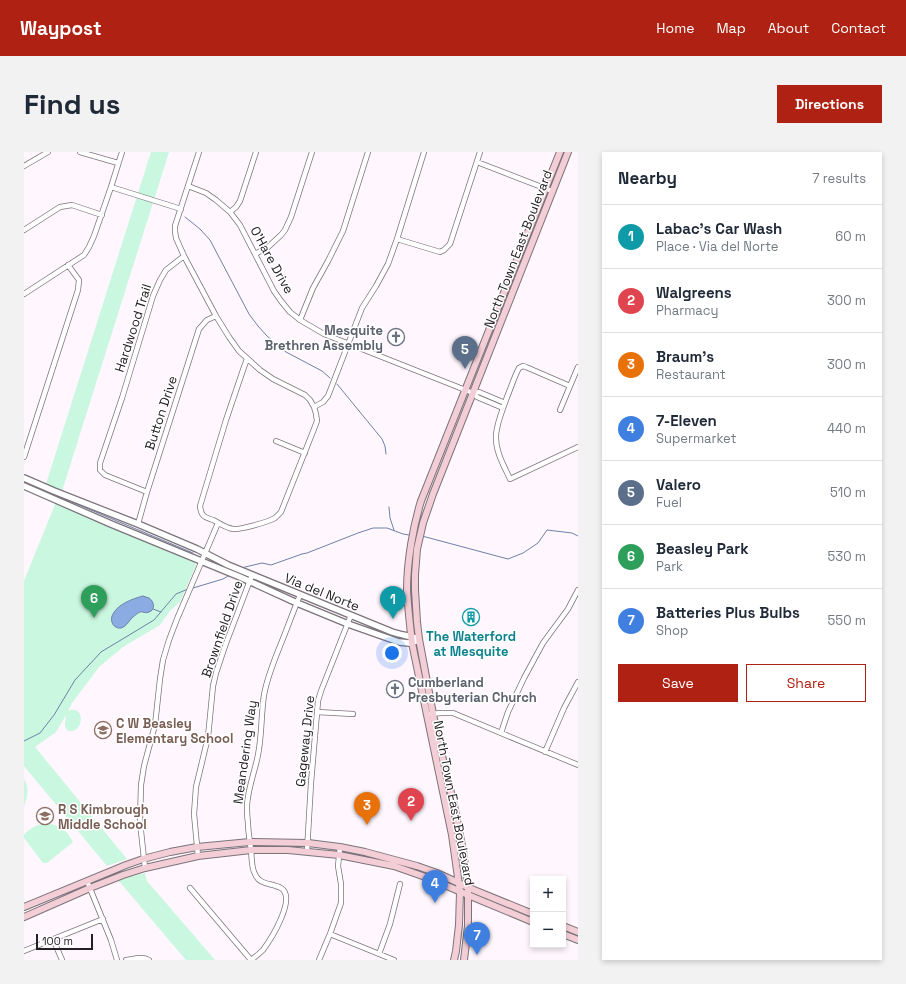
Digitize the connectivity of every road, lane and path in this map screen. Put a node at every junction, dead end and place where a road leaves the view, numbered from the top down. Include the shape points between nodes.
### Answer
1 (48, 152) edge
2 (80, 152) edge
3 (122, 152) edge
4 (199, 152) edge
5 (256, 152) edge
6 (312, 152) edge
7 (368, 152) edge
8 (424, 152) edge
9 (480, 152) edge
10 (560, 152) edge
11 (568, 152) edge
12 (477, 162) junction
13 (118, 163) junction
14 (24, 166) edge
15 (188, 186) junction
16 (111, 187) junction
17 (545, 189) junction
18 (552, 191) junction
19 (181, 210) junction
20 (230, 212) junction
21 (102, 214) junction
22 (529, 229) junction
23 (24, 230) edge
24 (536, 232) junction
25 (397, 239) junction
26 (255, 254) junction
27 (184, 256) junction
28 (68, 265) junction
29 (24, 294) edge
30 (216, 316) junction
31 (300, 320) junction
32 (492, 322) junction
33 (500, 325) junction
34 (348, 343) junction
35 (247, 359) junction
36 (578, 367) edge
37 (570, 386) junction
38 (465, 390) junction
39 (473, 393) junction
40 (505, 403) junction
41 (314, 407) junction
42 (503, 408) junction
43 (560, 410) dead end
44 (276, 442) dead end
45 (578, 447) edge
46 (305, 453) junction
47 (24, 457) edge
48 (24, 478) edge
49 (24, 486) edge
50 (147, 492) junction
51 (218, 523) junction
52 (138, 524) junction
53 (414, 549) junction
54 (205, 553) junction
55 (201, 561) junction
56 (252, 575) junction
57 (415, 575) junction
58 (408, 576) junction
59 (250, 581) junction
60 (578, 590) edge
61 (300, 595) junction
62 (297, 603) junction
63 (351, 616) junction
64 (348, 624) junction
65 (419, 639) junction
66 (412, 640) junction
67 (578, 682) edge
68 (317, 712) junction
69 (433, 713) junction
70 (353, 714) dead end
71 (426, 715) junction
72 (501, 733) junction
73 (545, 752) junction
74 (578, 765) edge
75 (450, 788) junction
76 (443, 789) junction
77 (458, 828) junction
78 (451, 830) junction
79 (250, 842) junction
80 (308, 843) junction
81 (197, 847) junction
82 (340, 847) junction
83 (251, 850) junction
84 (307, 851) junction
85 (339, 855) junction
86 (198, 856) junction
87 (144, 859) junction
88 (398, 860) junction
89 (396, 867) junction
90 (145, 868) junction
91 (87, 881) junction
92 (459, 882) junction
93 (400, 884) dead end
94 (468, 887) junction
95 (90, 888) junction
96 (190, 888) dead end
97 (460, 892) junction
98 (468, 896) junction
99 (42, 900) junction
100 (24, 907) edge
101 (45, 908) junction
102 (530, 913) edge
103 (24, 917) edge
104 (103, 919) junction
105 (530, 921) edge
106 (566, 927) edge
107 (578, 932) edge
108 (330, 934) junction
109 (566, 935) edge
110 (53, 939) junction
111 (578, 940) edge
112 (24, 951) edge
113 (456, 951) junction
114 (465, 952) junction
115 (379, 954) junction
116 (62, 960) edge
117 (117, 960) edge
118 (126, 960) edge
119 (149, 960) edge
120 (251, 960) edge
121 (319, 960) edge
122 (394, 960) edge
123 (454, 960) edge
124 (464, 960) edge

1 - 14 street
2 - 13 street
3 - 13 street
4 - 15 street
5 - 20 street via 240,201
6 - 26 street via 285,230 268,247
7 - 31 street via 343,230 313,288
8 - 25 street
9 - 12 street
10 - 17 main road, North Town East Boulevard
11 - 18 main road, North Town East Boulevard
12 - 17 street
12 - 25 street via 450,244 444,250 440,252
13 - 16 street
15 - 19 street
15 - 20 street, O'Hare Drive via 206,193
16 - 19 street
16 - 21 street
17 - 18 street
17 - 22 main road, North Town East Boulevard
18 - 24 main road, North Town East Boulevard
19 - 27 street via 175,231
20 - 26 street, O'Hare Drive
21 - 23 street via 72,205 60,207
21 - 28 street via 90,247 84,255
22 - 24 main road
22 - 32 main road, North Town East Boulevard
24 - 33 main road, North Town East Boulevard
25 - 34 street via 388,264 362,308
26 - 31 street, O'Hare Drive via 277,296
27 - 30 street
27 - 50 street, Hardwood Trail via 166,270 153,296 100,463 100,470 105,475
28 - 29 street
28 - 47 street via 79,280 78,290
30 - 35 street
30 - 50 street, Button Drive via 207,320 199,329
31 - 34 street, O'Hare Drive via 324,334
32 - 33 main road
32 - 38 main road, North Town East Boulevard
33 - 39 main road, North Town East Boulevard
34 - 38 street, O'Hare Drive
34 - 41 street via 328,396
35 - 41 street via 273,379 305,395
35 - 51 street via 200,506 202,515
36 - 37 street
37 - 40 street via 523,366 517,371
37 - 43 street
38 - 39 street, O'Hare Drive
38 - 53 main road, North Town East Boulevard via 421,501 416,520
39 - 40 street via 479,392
39 - 42 street via 477,398
39 - 53 main road, North Town East Boulevard
40 - 42 street
41 - 46 street via 316,421
42 - 45 street via 496,437 500,458 510,479
44 - 46 street
46 - 51 street via 282,512 276,517 237,529
48 - 52 street, Via del Norte
49 - 55 street, Via del Norte
50 - 52 street, Button Drive
51 - 54 street
52 - 54 street, Via del Norte
53 - 57 main road, North Town East Boulevard
53 - 58 main road, North Town East Boulevard
54 - 55 street
54 - 56 street, Via del Norte
55 - 59 street, Via del Norte
55 - 87 street via 164,655 155,726 141,785 140,822
56 - 59 street, Brownfield Drive
56 - 61 street, Via del Norte
57 - 58 main road
57 - 65 main road, North Town East Boulevard
58 - 66 main road, North Town East Boulevard
59 - 62 street, Via del Norte
59 - 81 street, Brownfield Drive via 213,686 208,737 196,787 194,814
60 - 72 street via 568,609 543,643 524,678
61 - 62 street, Meandering Way
61 - 63 street, Via del Norte
62 - 64 street, Via del Norte
62 - 79 street, Meandering Way via 272,666 264,695 262,730 247,805
63 - 64 street, Gageway Drive
63 - 66 street, Via del Norte
64 - 66 street, Via del Norte via 399,642
64 - 68 street, Gageway Drive via 321,691
65 - 66 street, Via del Norte
65 - 69 main road, North Town East Boulevard
66 - 71 main road, North Town East Boulevard
67 - 73 street
68 - 70 street
68 - 80 street, Gageway Drive
69 - 71 street
69 - 72 street via 453,714
69 - 75 main road, North Town East Boulevard
71 - 76 main road, North Town East Boulevard
72 - 73 street
73 - 74 street
75 - 76 main road
75 - 77 main road, North Town East Boulevard
76 - 78 main road, North Town East Boulevard
77 - 78 main road
77 - 94 main road, North Town East Boulevard
78 - 92 main road, North Town East Boulevard
79 - 80 main road
79 - 81 main road
79 - 83 street, Meandering Way
80 - 82 main road
80 - 84 street, Gageway Drive
81 - 86 street, Brownfield Drive
81 - 87 main road
82 - 85 street
82 - 88 main road
83 - 84 main road
83 - 86 main road
83 - 120 street, Meandering Way via 252,864 258,879 281,888 286,893 286,900 284,911 271,938
84 - 85 main road
85 - 89 main road
85 - 108 street via 341,903
86 - 90 main road
87 - 90 street
87 - 91 main road
88 - 89 main road
88 - 92 main road
89 - 97 main road
90 - 95 main road
91 - 95 street
91 - 99 main road
92 - 94 main road
92 - 97 main road, North Town East Boulevard
93 - 115 street
94 - 98 main road, North Town East Boulevard
94 - 102 main road
95 - 101 main road
95 - 104 street
96 - 120 street
97 - 98 main road
97 - 113 main road, North Town East Boulevard
98 - 105 main road
98 - 114 main road, North Town East Boulevard
99 - 100 main road
99 - 101 main road
101 - 103 main road
104 - 110 street
104 - 117 street
106 - 107 main road
108 - 115 street
108 - 121 street
109 - 111 main road
110 - 112 street
110 - 116 street
113 - 114 main road
113 - 123 main road, North Town East Boulevard
114 - 124 main road, North Town East Boulevard
115 - 122 street
118 - 119 street

